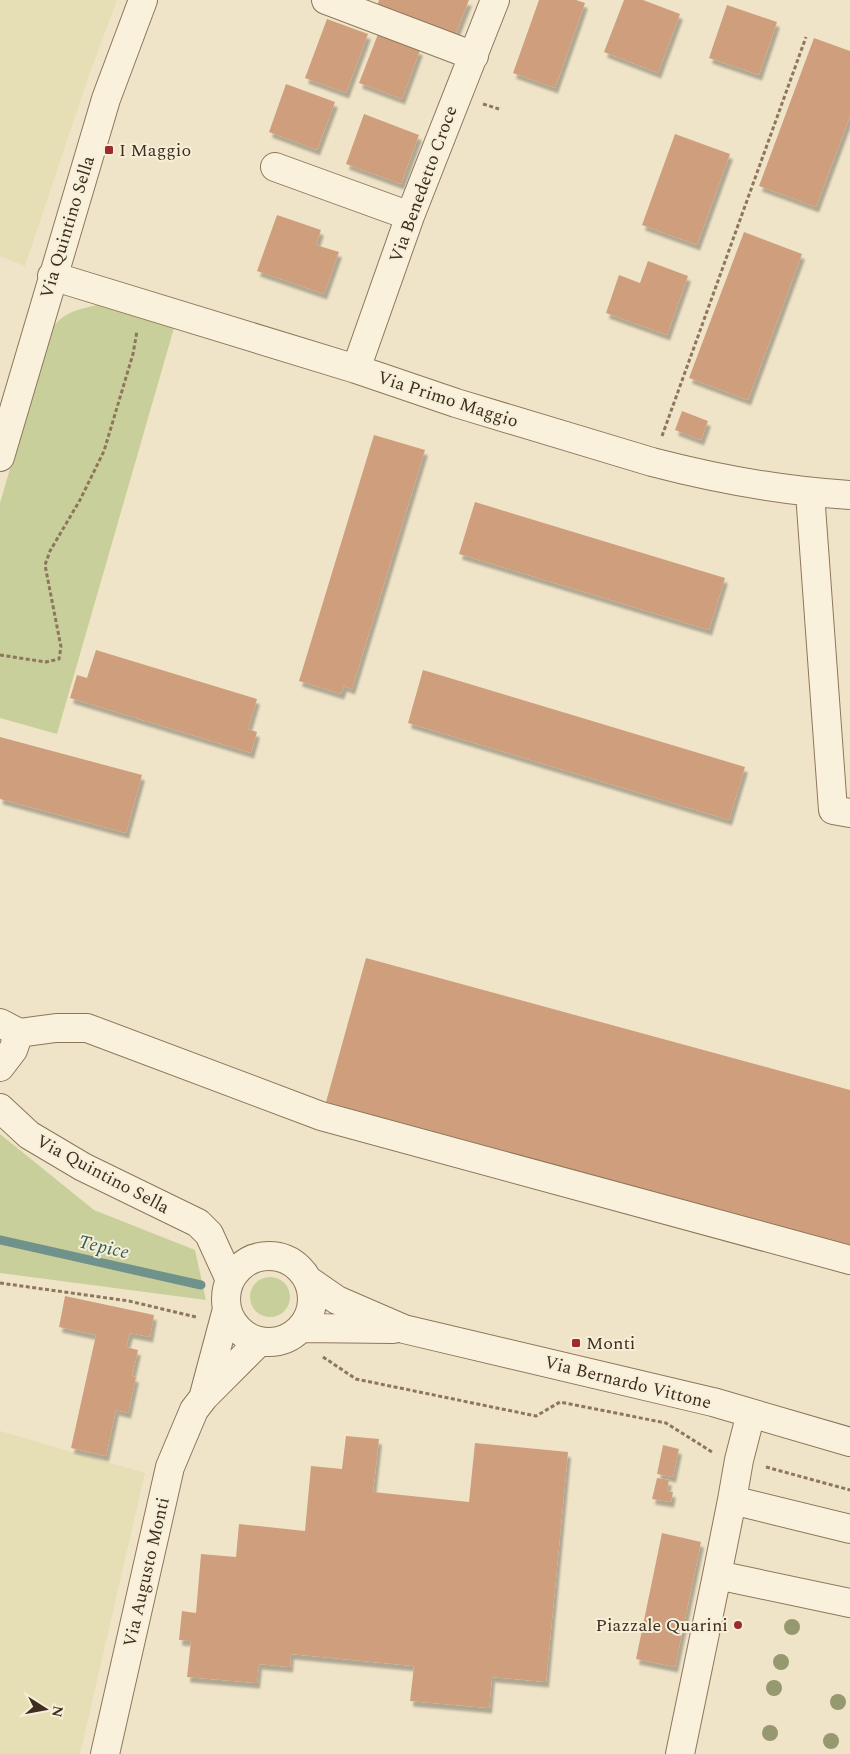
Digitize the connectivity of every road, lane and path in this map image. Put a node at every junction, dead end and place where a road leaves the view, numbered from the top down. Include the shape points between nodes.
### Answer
1 (143, 0) edge
2 (326, 0) edge
3 (495, 0) edge
4 (806, 36) dead end
5 (474, 56) junction
6 (275, 167) dead end
7 (410, 216) junction
8 (52, 276) junction
9 (138, 327) dead end
10 (356, 369) junction
11 (0, 457) edge
12 (652, 462) junction
13 (810, 493) junction
14 (850, 495) edge
15 (0, 654) edge
16 (841, 812) edge
17 (10, 1028) edge
18 (0, 1067) edge
19 (0, 1108) edge
20 (209, 1234) junction
21 (263, 1256) junction
22 (850, 1260) edge
23 (230, 1280) junction
24 (308, 1280) junction
25 (0, 1282) edge
26 (215, 1314) junction
27 (404, 1328) junction
28 (298, 1332) junction
29 (260, 1341) junction
30 (204, 1396) junction
31 (751, 1413) junction
32 (850, 1442) edge
33 (739, 1460) junction
34 (850, 1490) edge
35 (732, 1500) junction
36 (850, 1529) edge
37 (717, 1574) junction
38 (850, 1603) edge
39 (105, 1754) edge
40 (680, 1754) edge

1 - 8 street, Via Quintino Sella via 106,99
2 - 5 street
3 - 5 street, Via Benedetto Croce
4 - 12 path
5 - 7 street, Via Benedetto Croce
6 - 7 street
7 - 10 street, Via Benedetto Croce
8 - 10 street, Via Primo Maggio
8 - 11 street, Via Quintino Sella
9 - 15 path via 104,451 50,551 46,565 61,647 59,660 46,662
10 - 12 street, Via Primo Maggio
12 - 13 street, Via Primo Maggio
13 - 14 street, Via Primo Maggio
13 - 16 street
17 - 18 street via 13,1050
17 - 22 street via 87,1028 321,1116
19 - 20 street, Via Quintino Sella via 29,1135 82,1167 198,1223
20 - 21 street, Via Quintino Sella
20 - 23 street, Via Quintino Sella
21 - 23 street via 250,1260
21 - 24 street via 277,1256 290,1261
23 - 26 street
24 - 27 street, Via Bernardo Vittone via 337,1300
24 - 28 street via 312,1307 309,1318
25 - 26 path
26 - 29 street
26 - 30 street, Via Augusto Monti
27 - 28 street, Via Bernardo Vittone
27 - 31 street, Via Bernardo Vittone
28 - 29 street via 281,1341
28 - 33 path via 356,1380 536,1416 560,1402 666,1423 709,1451
29 - 30 street, Via Augusto Monti
30 - 39 street, Via Augusto Monti via 194,1410 170,1468
31 - 32 street, Via Bernardo Vittone
31 - 33 street
33 - 34 path
33 - 35 street
35 - 36 street
35 - 37 street
37 - 38 street
37 - 40 street

